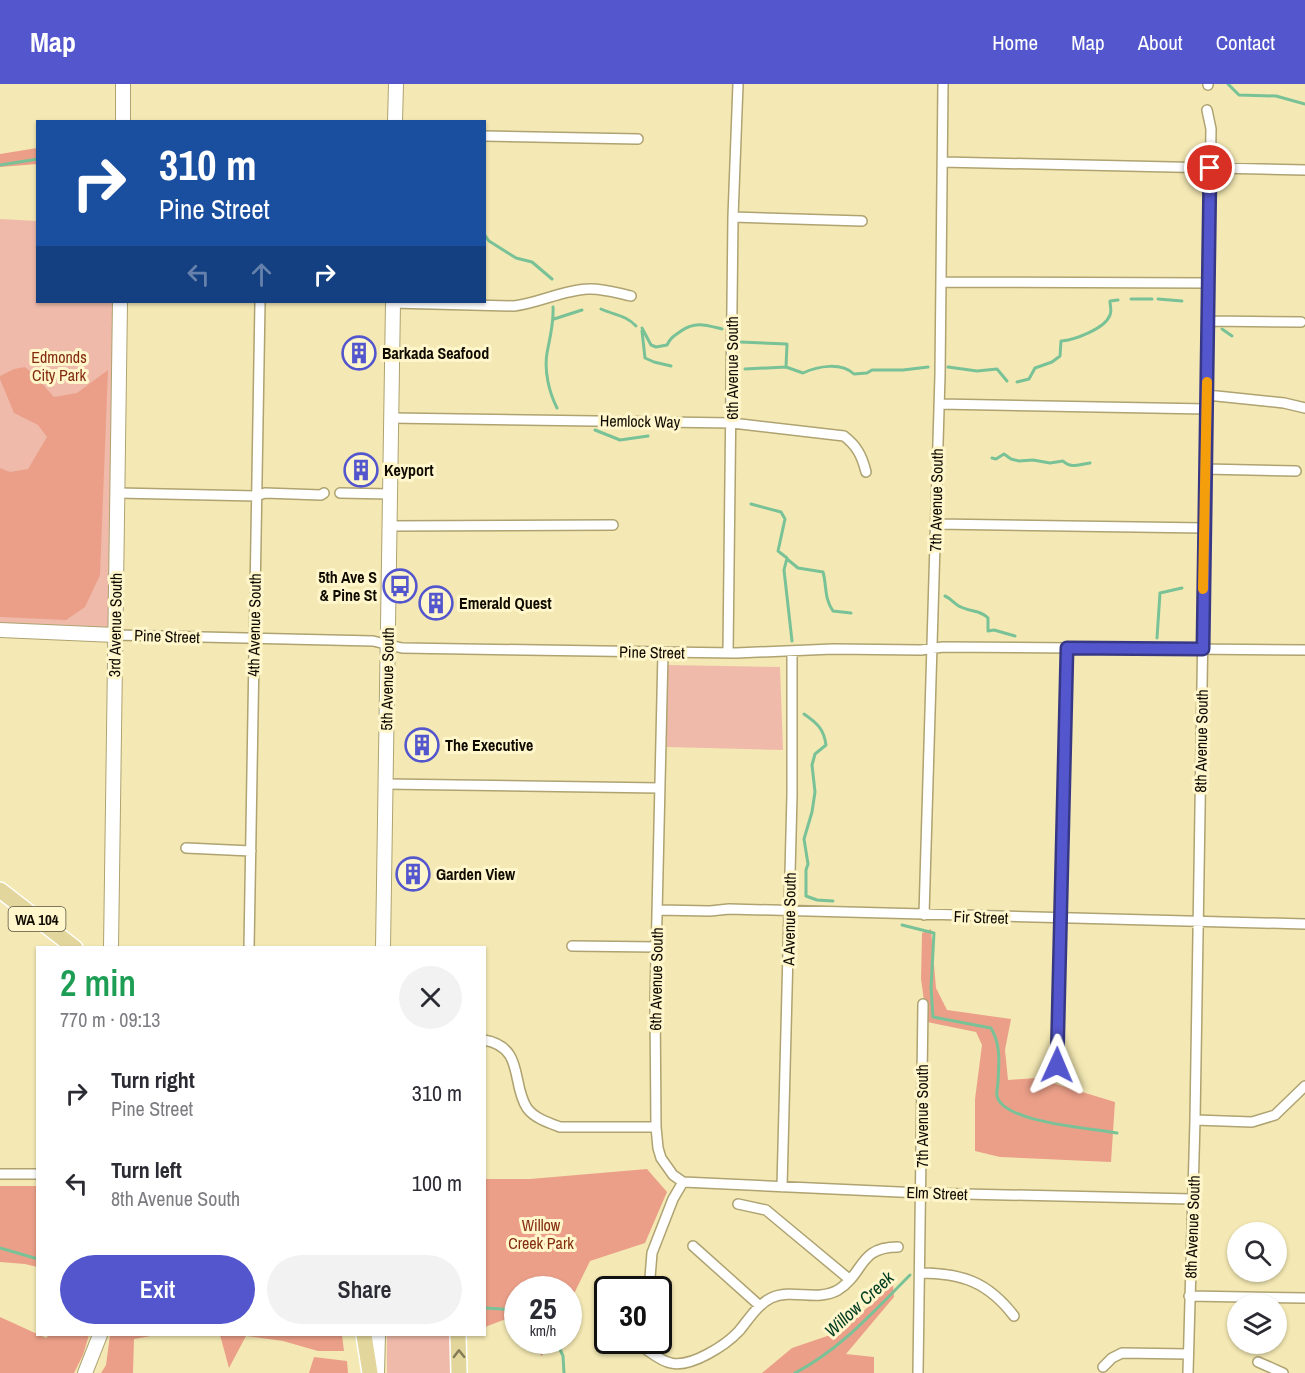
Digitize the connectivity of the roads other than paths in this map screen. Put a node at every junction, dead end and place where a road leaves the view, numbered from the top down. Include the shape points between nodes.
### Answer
1 (123, 84) edge
2 (396, 84) edge
3 (738, 84) edge
4 (944, 84) edge
5 (1207, 110) dead end
6 (123, 120) edge
7 (395, 120) edge
8 (486, 136) edge
9 (638, 139) dead end
10 (943, 162) junction
11 (1210, 168) junction
12 (1305, 170) edge
13 (733, 218) junction
14 (862, 221) dead end
15 (941, 282) junction
16 (1208, 283) junction
17 (631, 296) dead end
18 (120, 303) edge
19 (260, 303) edge
20 (393, 303) edge
21 (423, 303) edge
22 (1208, 321) junction
23 (1301, 322) dead end
24 (1207, 395) junction
25 (939, 404) junction
26 (1305, 408) edge
27 (1207, 410) junction
28 (391, 418) junction
29 (732, 423) junction
30 (1205, 470) junction
31 (1296, 471) dead end
32 (866, 472) dead end
33 (118, 493) junction
34 (324, 493) dead end
35 (340, 494) dead end
36 (389, 494) junction
37 (256, 496) junction
38 (936, 524) junction
39 (613, 525) dead end
40 (389, 526) junction
41 (1204, 528) junction
42 (0, 630) edge
43 (115, 635) junction
44 (254, 639) junction
45 (387, 644) junction
46 (933, 648) junction
47 (1067, 648) junction
48 (1203, 649) junction
49 (1305, 650) edge
50 (792, 651) junction
51 (663, 652) junction
52 (728, 652) junction
53 (385, 784) junction
54 (659, 788) junction
55 (186, 848) dead end
56 (250, 851) junction
57 (0, 890) edge
58 (657, 910) junction
59 (789, 912) junction
60 (924, 915) junction
61 (1061, 919) junction
62 (1198, 921) junction
63 (1305, 924) edge
64 (72, 946) edge
65 (111, 946) edge
66 (249, 946) edge
67 (382, 946) edge
68 (572, 946) dead end
69 (657, 947) junction
70 (923, 1004) dead end
71 (486, 1040) edge
72 (1057, 1065) dead end
73 (1305, 1086) edge
74 (1195, 1120) junction
75 (656, 1127) junction
76 (0, 1174) edge
77 (36, 1174) edge
78 (682, 1182) junction
79 (782, 1187) junction
80 (921, 1193) junction
81 (1192, 1199) junction
82 (738, 1204) dead end
83 (693, 1246) dead end
84 (898, 1247) dead end
85 (920, 1273) junction
86 (651, 1276) edge
87 (849, 1279) junction
88 (1189, 1296) junction
89 (1305, 1298) edge
90 (760, 1306) junction
91 (1014, 1316) dead end
92 (100, 1336) edge
93 (364, 1336) edge
94 (378, 1336) edge
95 (458, 1336) edge
96 (658, 1354) edge
97 (1188, 1354) junction
98 (691, 1362) junction
99 (1258, 1362) dead end
100 (1103, 1367) dead end
101 (85, 1373) edge
102 (370, 1373) edge
103 (377, 1373) edge
104 (459, 1373) edge
105 (691, 1373) edge
106 (918, 1373) edge
107 (1188, 1373) edge
108 (1283, 1373) edge

1 - 6 street
2 - 7 street
3 - 13 street, 6th Avenue South
4 - 10 street, 7th Avenue South
5 - 11 street, 8th Avenue South via 1211,129
8 - 9 street
10 - 11 street
10 - 15 street, 7th Avenue South
11 - 12 street
11 - 16 street, 8th Avenue South
13 - 14 street
13 - 29 street, 6th Avenue South
15 - 16 street
15 - 25 street, 7th Avenue South
16 - 22 street, 8th Avenue South
17 - 21 street via 591,289 514,306
18 - 33 street, 3rd Avenue South
19 - 37 street, 4th Avenue South
20 - 28 street, 5th Avenue South
22 - 23 street
22 - 24 street, 8th Avenue South
24 - 26 street via 1284,402
24 - 27 street, 8th Avenue South
25 - 27 street
25 - 38 street, 7th Avenue South
27 - 30 street, 8th Avenue South
28 - 29 street, Hemlock Way
28 - 36 street, 5th Avenue South
29 - 32 street, Hemlock Way via 844,436 861,455
29 - 52 street, 6th Avenue South
30 - 31 street
30 - 41 street, 8th Avenue South
33 - 37 street
33 - 43 street, 3rd Avenue South
34 - 37 street
35 - 36 street
36 - 40 street, 5th Avenue South
37 - 44 street, 4th Avenue South
38 - 41 street
38 - 46 street, 7th Avenue South
39 - 40 street
40 - 45 street, 5th Avenue South
41 - 48 street, 8th Avenue South
42 - 43 street, Pine Street
43 - 44 street, Pine Street
43 - 65 street, 3rd Avenue South
44 - 45 street, Pine Street
44 - 56 street, 4th Avenue South
45 - 51 street, Pine Street via 402,648
45 - 53 street, 5th Avenue South
46 - 47 street, Pine Street
46 - 50 street, Pine Street
46 - 60 street, 7th Avenue South
47 - 48 street, Pine Street
47 - 61 street
48 - 49 street, Pine Street
48 - 62 street, 8th Avenue South
50 - 52 street, Pine Street
50 - 59 street, A Avenue South
51 - 52 street, Pine Street
51 - 54 street, 6th Avenue South
53 - 54 street
53 - 67 street, 5th Avenue South
54 - 58 street, 6th Avenue South
55 - 56 street
56 - 66 street, 4th Avenue South
57 - 64 main road, WA 104
58 - 59 street, Fir Street
58 - 69 street, 6th Avenue South
59 - 60 street, Fir Street
59 - 79 street, A Avenue South
60 - 61 street, Fir Street
61 - 62 street, Fir Street
61 - 72 street
62 - 63 street, Fir Street
62 - 74 street, 8th Avenue South
68 - 69 street
69 - 75 street, 6th Avenue South
70 - 80 street, 7th Avenue South
71 - 75 street via 507,1052 517,1068 528,1109 545,1122 560,1127
73 - 74 street via 1275,1115 1252,1122
74 - 81 street, 8th Avenue South
75 - 78 street, 6th Avenue South via 661,1158
76 - 77 street
78 - 79 street, Elm Street
78 - 86 street via 652,1253
79 - 80 street, Elm Street
80 - 81 street, Elm Street
80 - 85 street, 7th Avenue South
81 - 88 street, 8th Avenue South
82 - 87 street via 765,1210
83 - 90 street
84 - 87 street via 878,1248
85 - 91 street via 968,1279 994,1294
85 - 106 street, 7th Avenue South
87 - 90 street via 830,1295 787,1294
88 - 89 street
88 - 97 street, 8th Avenue South
90 - 98 street via 737,1333
92 - 101 street
93 - 102 main road
94 - 103 street
104 -> 95 main road
96 - 98 street via 671,1364
97 - 100 street via 1122,1353
97 - 107 street, 8th Avenue South
98 - 105 street
99 - 108 street

